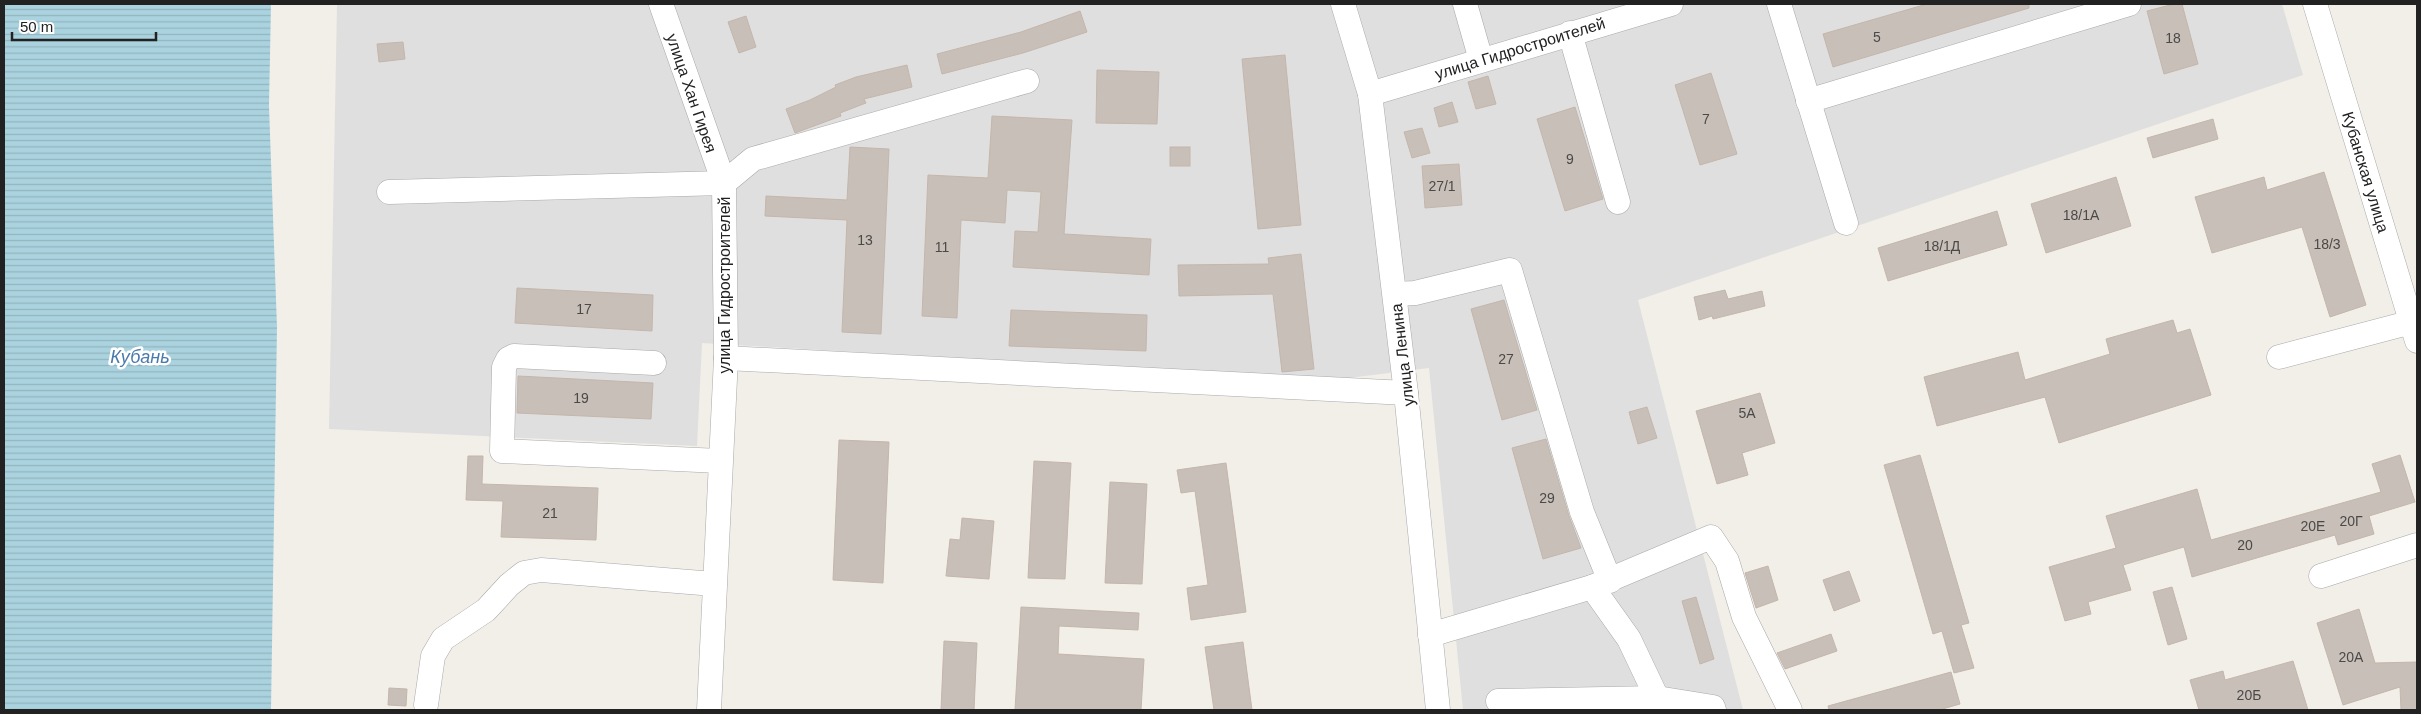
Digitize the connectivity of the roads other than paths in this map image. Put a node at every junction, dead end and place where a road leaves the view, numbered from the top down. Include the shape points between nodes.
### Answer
1 (661, 4) edge
2 (1342, 4) edge
3 (1465, 4) edge
4 (1671, 4) edge
5 (1779, 4) edge
6 (2129, 4) edge
7 (2315, 4) edge
8 (1570, 33) junction
9 (1481, 60) junction
10 (1028, 81) dead end
11 (1370, 94) junction
12 (1808, 101) junction
13 (724, 183) junction
14 (389, 192) dead end
15 (1618, 202) dead end
16 (1846, 223) dead end
17 (1395, 294) junction
18 (2414, 331) edge
19 (2279, 357) dead end
20 (726, 358) junction
21 (654, 363) dead end
22 (1406, 393) junction
23 (720, 461) junction
24 (2417, 545) edge
25 (2322, 576) dead end
26 (714, 584) junction
27 (1601, 584) junction
28 (1430, 634) junction
29 (1657, 698) junction
30 (1498, 701) dead end
31 (426, 706) dead end
32 (709, 710) edge
33 (1438, 710) edge
34 (1714, 710) edge
35 (1790, 710) edge

1 - 13 street, улица Хан Гирея
2 - 11 street, улица Ленина
3 - 9 street
4 - 8 street, улица Гидростроителей
5 - 12 street
6 - 12 street
7 - 18 street, Кубанская улица
8 - 9 street, улица Гидростроителей
8 - 15 street
9 - 11 street, улица Гидростроителей
10 - 13 street, улица Гидростроителей via 753,159
11 - 17 street, улица Ленина
12 - 16 street
13 - 14 street
13 - 20 street, улица Гидростроителей
17 - 22 street, улица Ленина
17 - 27 street via 1415,293 1510,270
18 - 19 street
20 - 22 street
20 - 23 street, улица Гидростроителей
21 - 23 street via 514,356 508,359 504,367 502,451
22 - 28 street, улица Ленина
23 - 26 street, улица Гидростроителей
24 - 25 street
26 - 31 street via 542,570 524,573 486,610 442,639 433,656
26 - 32 street, улица Гидростроителей
27 - 28 street
27 - 29 street
27 - 35 street via 1711,537 1727,561 1744,617
28 - 33 street, улица Ленина
29 - 30 street
29 - 34 street via 1713,707

